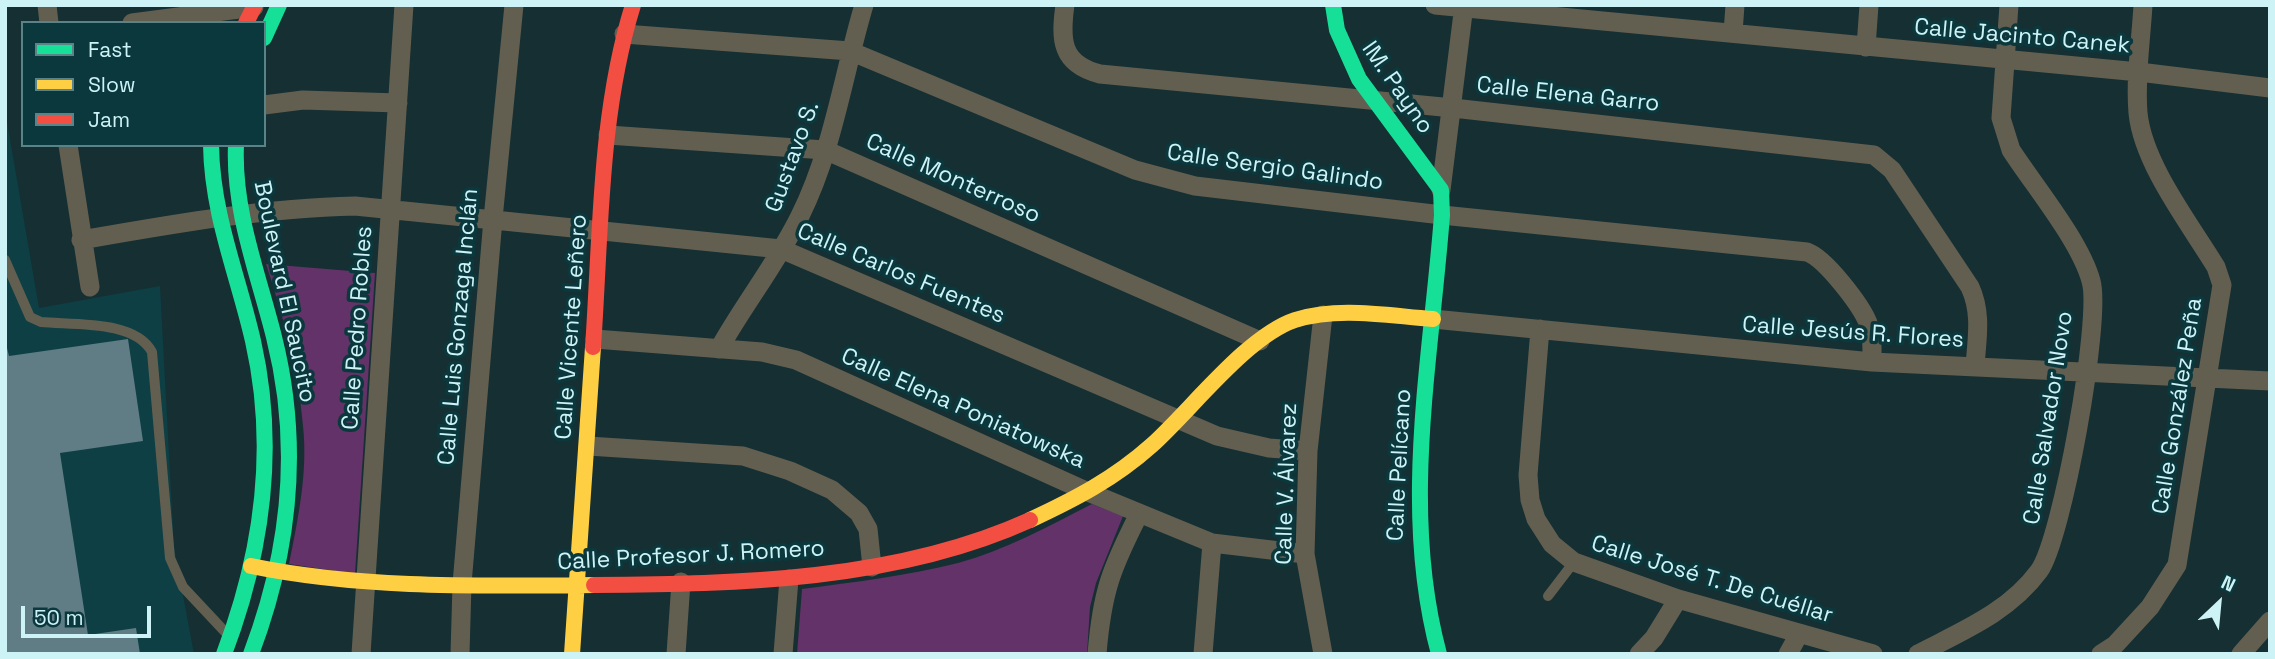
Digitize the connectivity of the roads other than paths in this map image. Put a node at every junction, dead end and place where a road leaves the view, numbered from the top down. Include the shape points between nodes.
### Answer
1 (279, 5) edge
2 (404, 5) edge
3 (514, 5) edge
4 (633, 5) edge
5 (864, 5) edge
6 (1065, 5) edge
7 (1333, 5) edge
8 (1434, 5) edge
9 (1735, 5) edge
10 (1869, 5) edge
11 (2009, 5) edge
12 (2143, 5) edge
13 (1464, 7) edge
14 (252, 12) edge
15 (1603, 13) edge
16 (154, 21) edge
17 (1733, 33) junction
18 (266, 34) edge
19 (624, 34) junction
20 (1866, 47) junction
21 (850, 51) junction
22 (2007, 62) junction
23 (2138, 72) junction
24 (2270, 88) edge
25 (1374, 100) junction
26 (398, 103) junction
27 (266, 105) edge
28 (1453, 108) junction
29 (608, 135) junction
30 (68, 147) edge
31 (211, 147) edge
32 (236, 147) edge
33 (825, 150) junction
34 (1441, 190) junction
35 (391, 208) junction
36 (240, 213) junction
37 (1442, 215) junction
38 (215, 217) junction
39 (493, 219) junction
40 (601, 230) junction
41 (81, 240) junction
42 (781, 249) junction
43 (5, 260) edge
44 (90, 287) dead end
45 (1323, 314) junction
46 (1433, 319) junction
47 (1541, 329) junction
48 (595, 339) junction
49 (1260, 341) junction
50 (719, 349) junction
51 (1872, 362) junction
52 (1975, 366) junction
53 (2085, 370) junction
54 (2210, 376) junction
55 (2270, 381) edge
56 (1180, 418) junction
57 (588, 446) junction
58 (1308, 451) junction
59 (1088, 492) junction
60 (1139, 514) junction
61 (1212, 543) junction
62 (1305, 554) junction
63 (1574, 562) junction
64 (251, 566) junction
65 (872, 567) junction
66 (276, 572) junction
67 (789, 579) junction
68 (366, 581) junction
69 (681, 582) junction
70 (462, 584) junction
71 (575, 586) junction
72 (1548, 596) dead end
73 (1678, 599) junction
74 (2270, 621) edge
75 (1799, 634) junction
76 (231, 638) junction
77 (225, 654) edge
78 (251, 654) edge
79 (361, 654) edge
80 (460, 654) edge
81 (572, 654) edge
82 (676, 654) edge
83 (783, 654) edge
84 (1097, 654) edge
85 (1203, 654) edge
86 (1323, 654) edge
87 (1439, 654) edge
88 (1639, 654) edge
89 (1788, 654) edge
90 (1873, 654) edge
91 (1918, 654) edge
92 (2101, 654) edge
93 (2241, 654) edge

1 - 18 street
2 - 26 street, Calle Pedro Robles
3 - 39 street, Calle Luis Gonzaga Inclán
4 - 19 street, Calle Vicente Leñero
5 - 21 street, Gustavo S.
6 - 25 street, Calle Elena Garro via 1063,44 1076,63 1092,72
7 - 25 street, IM. Payno via 1340,45
8 - 13 street, Calle Jacinto Canek
9 - 17 street
10 - 20 street
11 - 22 street, Calle Salvador Novo
12 - 23 street, Calle González Peña
13 - 15 street, Calle Jacinto Canek
13 - 28 street
14 - 16 street
15 - 17 street, Calle Jacinto Canek
17 - 20 street, Calle Jacinto Canek
19 - 21 street, Calle Sergio Galindo
19 - 29 street, Calle Vicente Leñero
20 - 22 street, Calle Jacinto Canek
21 - 33 street, Gustavo S.
21 - 37 street, Calle Sergio Galindo via 1164,179
22 - 23 street, Calle Jacinto Canek
22 - 53 street, Calle Salvador Novo via 2001,118 2004,133 2084,262 2092,284
23 - 24 street, Calle Jacinto Canek
23 - 54 street, Calle González Peña via 2138,114 2144,138 2222,285
25 - 28 street, Calle Elena Garro
25 - 34 street, IM. Payno
26 - 27 street via 303,100
26 - 35 street, Calle Pedro Robles
28 - 34 street
28 - 52 street, Calle Elena Garro via 1874,155 1892,170 1977,301
29 - 33 street, Calle Monterroso
29 - 40 street, Calle Vicente Leñero
30 - 41 street
31 - 38 street, Boulevard El Saucito
32 - 36 street, Boulevard El Saucito
33 - 42 street, Gustavo S. via 804,207
33 - 49 street, Calle Monterroso
34 - 37 street, Calle Pelícano
35 - 36 street, Calle Carlos Fuentes via 288,207
35 - 39 street, Calle Carlos Fuentes
35 - 68 street, Calle Pedro Robles
36 - 38 street, Calle Carlos Fuentes
36 - 66 street, Boulevard El Saucito via 276,347 289,422 289,482
37 - 46 street, Calle Pelícano
37 - 51 street, Calle Sergio Galindo via 1807,252 1824,262 1867,321
38 - 41 street, Calle Carlos Fuentes
38 - 64 street, Boulevard El Saucito via 253,342 263,405 265,477
39 - 40 street, Calle Carlos Fuentes
39 - 70 street, Calle Luis Gonzaga Inclán
40 - 42 street, Calle Carlos Fuentes
40 - 48 street, Calle Vicente Leñero
41 - 44 street
42 - 50 street, Gustavo S.
42 - 56 street, Calle Carlos Fuentes
43 - 76 lane via 30,317 41,322 128,330 147,342 152,352 170,558 183,587
45 - 46 street, Calle Profesor J. Romero
45 - 49 street, Calle Profesor J. Romero via 1284,325
45 - 58 street, Calle V. Álvarez
46 - 47 street, Calle Jesús R. Flores
46 - 87 street, Calle Pelícano via 1421,445 1418,555
47 - 51 street, Calle Jesús R. Flores
47 - 63 street, Calle José T. De Cuéllar via 1528,475 1530,500 1552,544
48 - 50 street, Calle Elena Poniatowska
48 - 57 street, Calle Vicente Leñero
49 - 56 street, Calle Profesor J. Romero
50 - 59 street, Calle Elena Poniatowska via 796,360
51 - 52 street, Calle Jesús R. Flores
52 - 53 street, Calle Jesús R. Flores
53 - 54 street, Calle Jesús R. Flores
53 - 91 street, Calle Salvador Novo via 2054,541 2041,569 2024,590 1990,617
54 - 55 street, Calle Jesús R. Flores
54 - 92 street, Calle González Peña via 2177,565 2150,607
56 - 58 street, Calle Carlos Fuentes via 1244,443
56 - 59 street, Calle Profesor J. Romero
57 - 65 street via 743,456 790,471 832,490 859,513 868,529
57 - 71 street, Calle Vicente Leñero
58 - 62 street, Calle V. Álvarez
59 - 60 street, Calle Elena Poniatowska
59 - 65 street, Calle Profesor J. Romero via 1008,530 944,552
60 - 61 street, Calle Elena Poniatowska
60 - 84 street via 1108,579
61 - 62 street, Calle Elena Poniatowska
61 - 85 street
62 - 86 street, Calle V. Álvarez
63 - 72 lane
63 - 73 street, Calle José T. De Cuéllar
64 - 66 street, Calle Profesor J. Romero
64 - 76 street, Boulevard El Saucito
65 - 67 street, Calle Profesor J. Romero
66 - 68 street, Calle Profesor J. Romero
66 - 78 street, Boulevard El Saucito
67 - 69 street, Calle Profesor J. Romero
67 - 83 street
68 - 70 street, Calle Profesor J. Romero
68 - 79 street, Calle Pedro Robles
69 - 71 street, Calle Profesor J. Romero
69 - 82 street
70 - 71 street, Calle Profesor J. Romero
70 - 80 street, Calle Luis Gonzaga Inclán
71 - 81 street, Calle Vicente Leñero
73 - 75 street, Calle José T. De Cuéllar
73 - 88 street
74 - 93 street
75 - 89 street
75 - 90 street, Calle José T. De Cuéllar
76 - 77 street, Boulevard El Saucito

